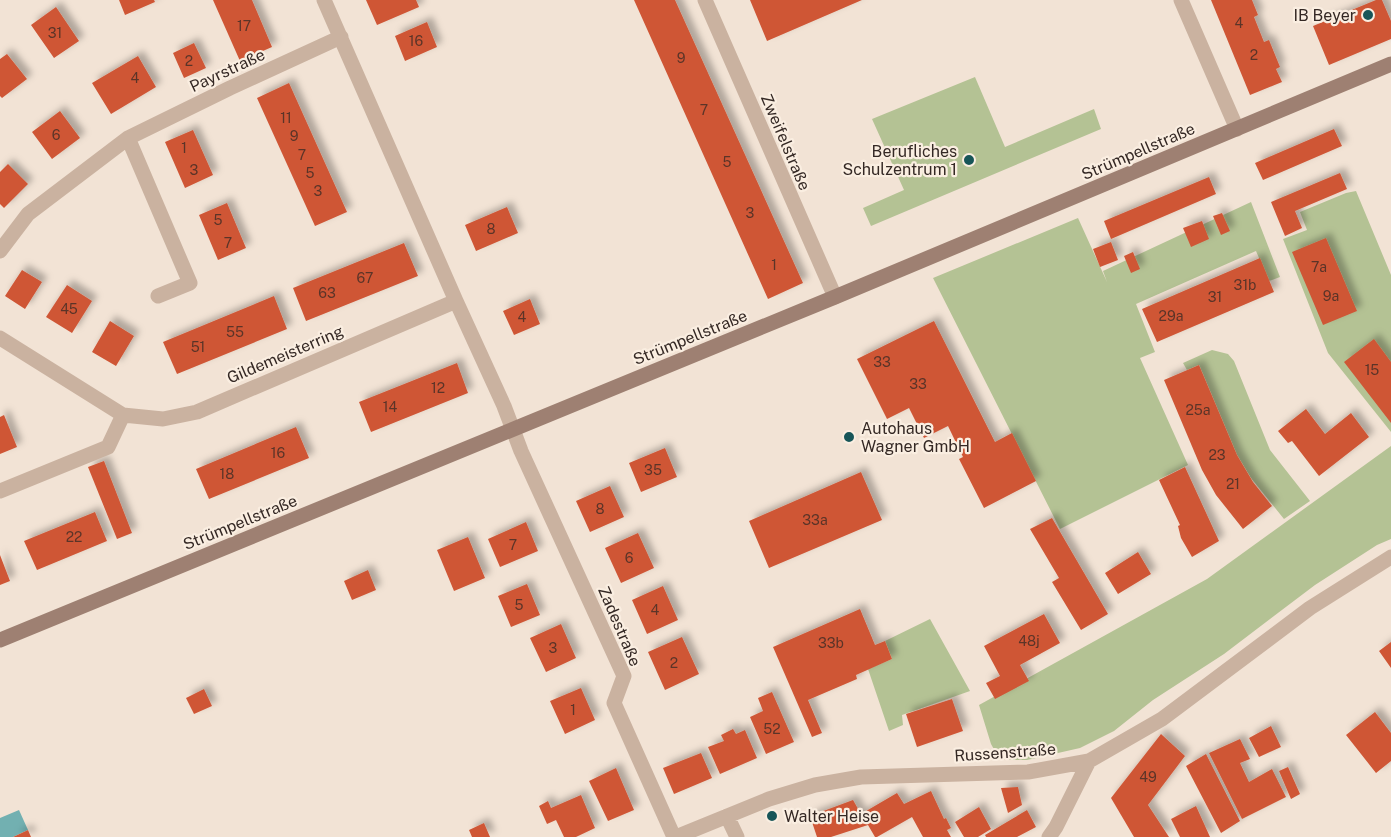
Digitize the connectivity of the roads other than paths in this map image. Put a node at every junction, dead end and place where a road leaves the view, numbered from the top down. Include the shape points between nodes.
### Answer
1 (324, 0) edge
2 (705, 0) edge
3 (1181, 0) edge
4 (341, 37) junction
5 (1391, 64) edge
6 (1237, 129) junction
7 (128, 138) junction
8 (0, 251) edge
9 (158, 296) dead end
10 (835, 297) junction
11 (456, 301) junction
12 (2, 345) edge
13 (123, 415) junction
14 (514, 429) junction
15 (0, 491) edge
16 (1391, 557) edge
17 (0, 640) edge
18 (1089, 761) junction
19 (727, 816) junction
20 (1056, 834) edge
21 (675, 837) edge
22 (737, 837) edge

1 - 4 street
2 - 10 street, Zweifelstraße
3 - 6 street
4 - 7 street, Payrstraße
4 - 11 street
5 - 6 street, Strümpellstraße
6 - 10 street, Strümpellstraße
7 - 8 street, Payrstraße via 28,214
7 - 9 street via 190,283
10 - 14 street, Strümpellstraße
11 - 13 street, Gildemeisterring via 197,412 163,419
11 - 14 street
12 - 13 street, Gildemeisterring
13 - 15 street via 108,447
14 - 17 street, Strümpellstraße
14 - 21 street, Zadestraße via 624,676 614,703
16 - 18 street, Russenstraße via 1310,608 1162,720
18 - 19 street, Russenstraße via 1028,772 861,777 815,785
18 - 20 street
19 - 21 street, Russenstraße
19 - 22 street

